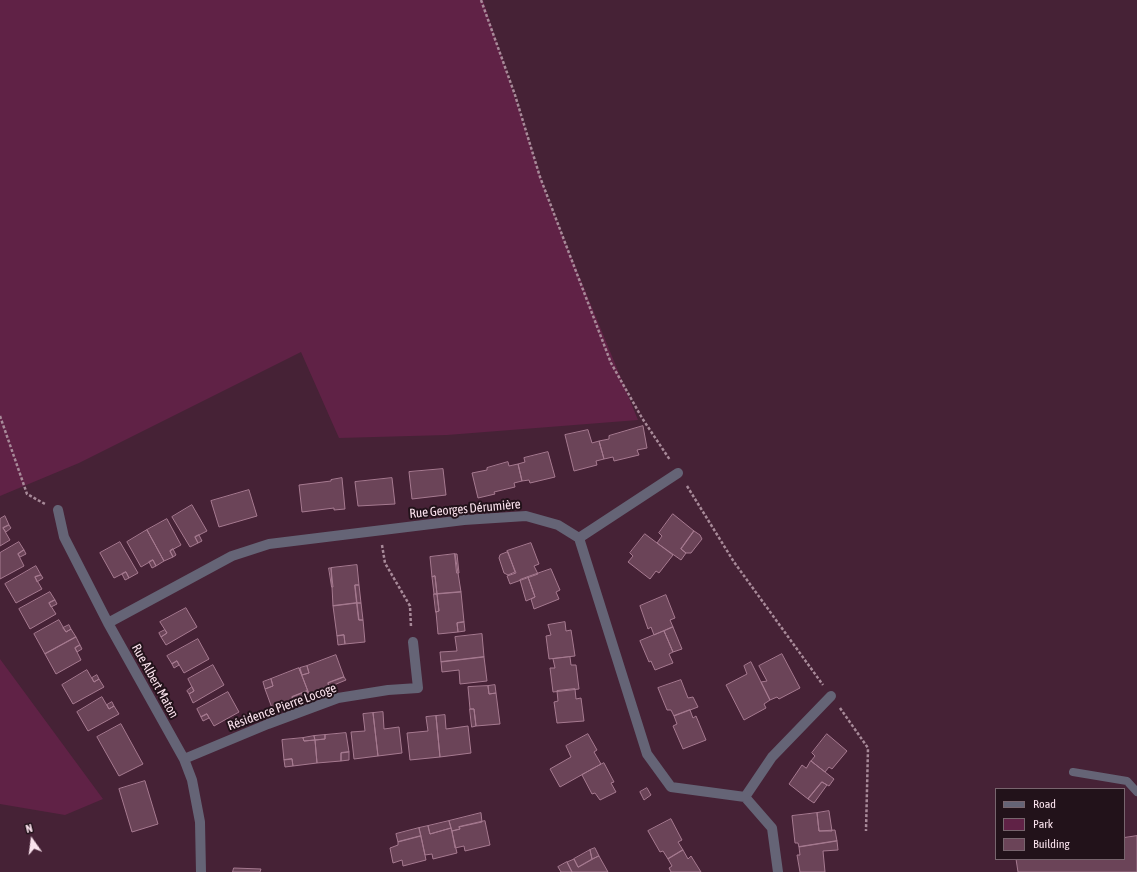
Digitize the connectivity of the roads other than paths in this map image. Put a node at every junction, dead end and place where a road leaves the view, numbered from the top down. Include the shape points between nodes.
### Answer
1 (678, 473) road end
2 (58, 510) road end
3 (579, 538) junction
4 (108, 623) junction
5 (413, 642) road end
6 (831, 696) road end
7 (184, 759) junction
8 (1073, 772) dead end
9 (1137, 792) edge
10 (745, 797) junction
11 (201, 872) edge
12 (778, 872) edge

1 - 3 street
2 - 4 street, Rue Albert Maton via 64,537
3 - 4 street, Rue Georges Dérumière via 558,525 526,516 464,520 269,544 232,556
3 - 10 street via 647,754 671,787
4 - 7 street, Rue Albert Maton
5 - 7 street, Résidence Pierre Locoge via 418,688 338,698
6 - 10 street via 772,757
7 - 11 street, Rue Albert Maton via 192,780 200,822
8 - 9 lane via 1127,781
10 - 12 street via 772,828

